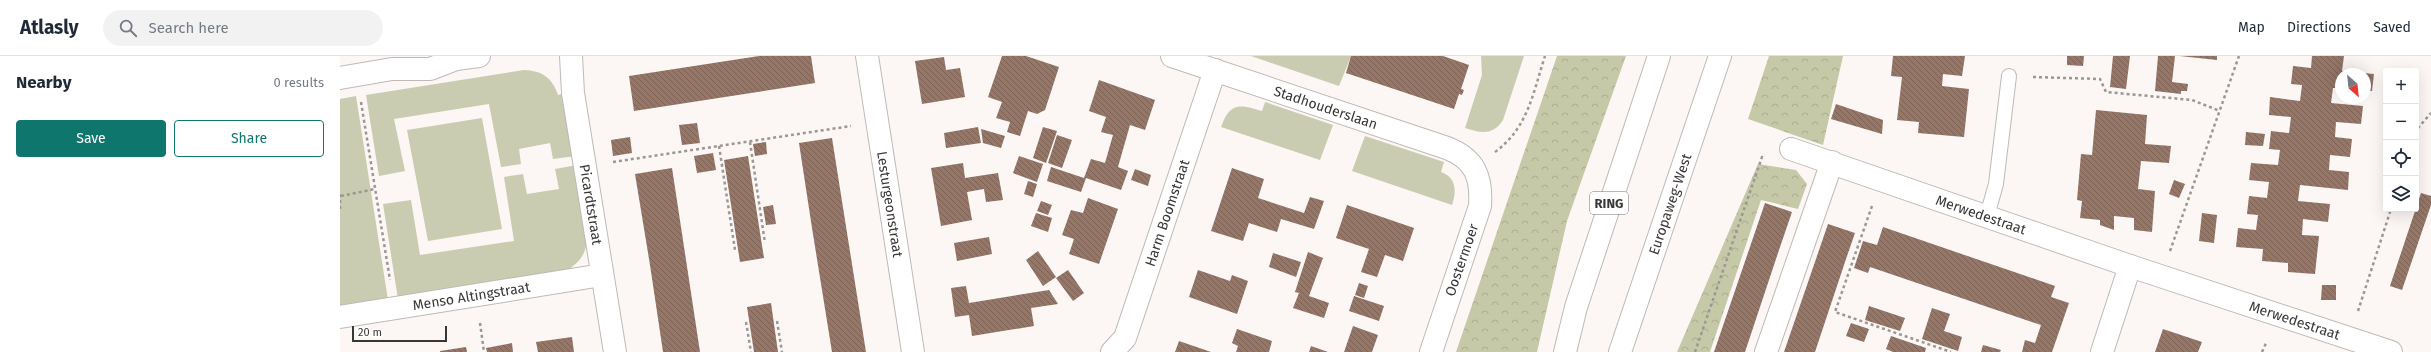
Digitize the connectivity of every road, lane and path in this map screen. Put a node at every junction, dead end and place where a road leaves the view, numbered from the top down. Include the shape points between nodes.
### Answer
1 (479, 56) edge
2 (571, 56) edge
3 (867, 56) edge
4 (1172, 56) edge
5 (1545, 56) edge
6 (1659, 56) edge
7 (1720, 56) edge
8 (2239, 56) edge
9 (1215, 70) junction
10 (2009, 76) joint
11 (349, 77) edge
12 (2220, 111) junction
13 (2431, 113) edge
14 (877, 122) junction
15 (2419, 127) edge
16 (750, 142) junction
17 (719, 146) junction
18 (1791, 148) dead end
19 (1769, 159) dead end
20 (1832, 162) junction
21 (585, 166) junction
22 (1473, 167) junction
23 (1881, 179) junction
24 (375, 190) junction
25 (340, 195) edge
26 (340, 212) edge
27 (2390, 212) edge
28 (1987, 216) junction
29 (766, 243) dead end
30 (735, 250) dead end
31 (2130, 266) junction
32 (602, 275) junction
33 (2161, 276) junction
34 (395, 308) junction
35 (340, 317) edge
36 (777, 321) dead end
37 (746, 322) dead end
38 (2349, 337) junction
39 (615, 352) edge
40 (750, 352) edge
41 (782, 352) edge
42 (913, 352) edge
43 (1112, 352) edge
44 (1431, 352) edge
45 (1565, 352) edge
46 (1620, 352) edge
47 (1695, 352) edge
48 (1766, 352) edge
49 (1951, 352) edge
50 (2102, 352) edge
51 (2391, 352) edge

1 - 11 street via 456,59 430,70 392,69
2 - 21 street, Picardtstraat via 573,93
3 - 14 street, Lesturgeonstraat
4 - 9 street, Stadhouderslaan
5 - 22 path via 1522,124 1508,143
6 - 45 street, RING via 1581,292
7 - 46 street, Europaweg-West
8 - 12 path
9 - 22 street, Stadhouderslaan via 1458,152
9 - 43 street, Harm Boomstraat via 1125,338
10 - 12 path via 2100,79 2106,92 2192,100
10 - 28 lane via 1996,184
11 - 24 path
12 - 33 path
13 - 15 path
14 - 16 path
14 - 42 street, Lesturgeonstraat
16 - 17 path
16 - 29 path
17 - 21 path
17 - 30 path
18 - 20 street, Merwedestraat
19 - 47 path via 1762,157
20 - 23 street, Merwedestraat
20 - 48 street
21 - 32 street, Picardtstraat
22 - 44 street, Oostermoer via 1481,187 1480,206
23 - 28 street, Merwedestraat
23 - 49 path via 1835,312
24 - 25 path
24 - 34 path
25 - 26 path
27 - 38 path
28 - 31 street, Merwedestraat
31 - 33 street, Merwedestraat
31 - 50 street
32 - 34 street, Menso Altingstraat
32 - 39 street, Picardtstraat
33 - 38 street, Merwedestraat
34 - 35 street, Menso Altingstraat
36 - 41 path
37 - 40 path
38 - 51 street, Merwedestraat

